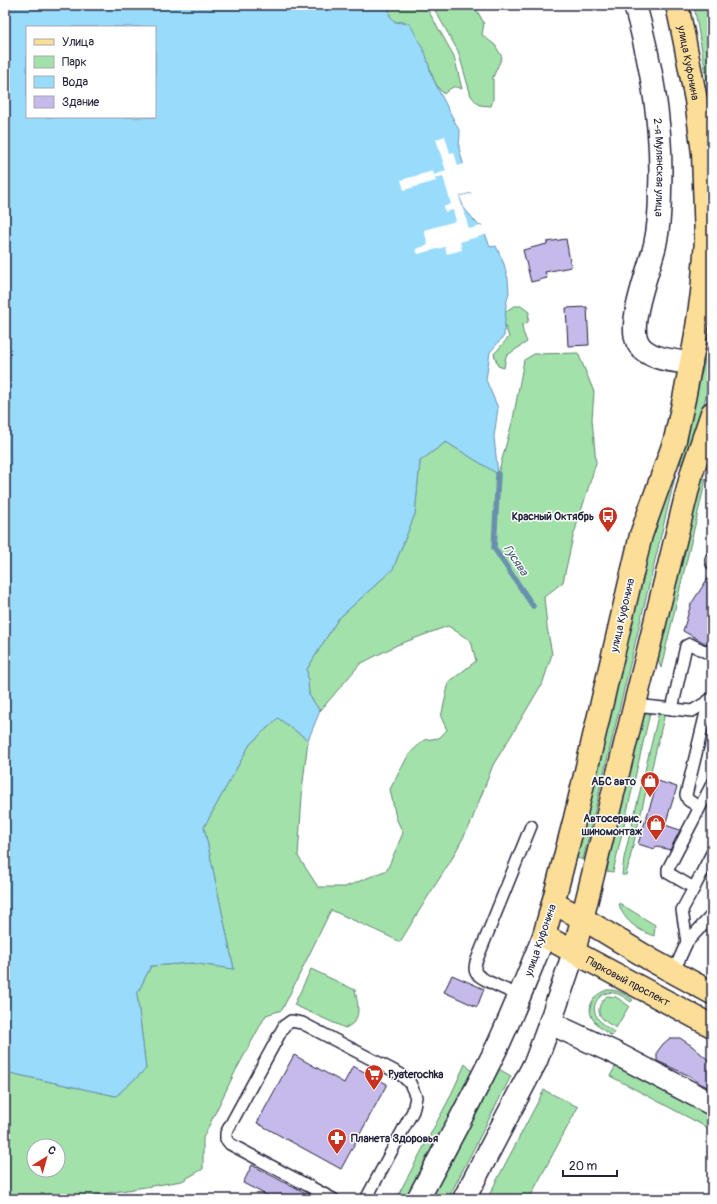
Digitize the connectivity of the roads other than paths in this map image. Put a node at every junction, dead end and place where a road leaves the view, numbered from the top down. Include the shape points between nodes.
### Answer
1 (636, 5) edge
2 (677, 5) edge
3 (691, 363) junction
4 (712, 413) edge
5 (712, 557) edge
6 (712, 564) edge
7 (712, 655) edge
8 (711, 700) edge
9 (635, 705) junction
10 (672, 709) junction
11 (712, 785) edge
12 (699, 808) junction
13 (531, 826) dead end
14 (712, 853) edge
15 (694, 888) junction
16 (553, 903) junction
17 (712, 915) edge
18 (582, 918) junction
19 (544, 936) junction
20 (687, 942) junction
21 (574, 952) junction
22 (673, 973) junction
23 (712, 993) edge
24 (520, 996) junction
25 (550, 1023) junction
26 (712, 1026) edge
27 (712, 1104) edge
28 (332, 1199) edge
29 (366, 1199) edge
30 (418, 1199) edge
31 (464, 1199) edge

1 - 3 street, 2-я Мулянская улица via 648,53 657,108 661,182 657,237 641,293 635,334 637,343 644,351 669,360
2 - 3 main road, улица Куфонина via 697,107 703,160 706,240 702,293
3 - 16 main road, улица Куфонина via 675,440 641,535
4 - 9 main road via 692,472
5 - 6 lane
7 - 10 lane via 690,644 686,646
8 - 10 lane via 692,711
8 - 12 lane via 686,795 688,800
9 - 10 lane
9 - 18 main road
11 - 12 lane
12 - 15 lane via 668,869 668,873 673,877
13 - 24 lane via 475,969 485,980
14 - 15 lane
15 - 20 lane via 682,910
16 - 18 main road
16 - 19 main road, улица Куфонина
17 - 20 lane
18 - 21 main road
18 - 22 main road
19 - 21 main road, Парковый проспект
19 - 24 street, улица Куфонина
20 - 22 lane
21 - 25 street
21 - 26 main road, Парковый проспект
22 - 23 main road
24 - 30 street, улица Куфонина via 461,1119
25 - 27 street via 615,1053
25 - 31 street via 536,1061
28 - 29 lane via 230,1144 226,1139 226,1133 284,1026 291,1021 302,1023 400,1074 410,1083 416,1097 412,1110

